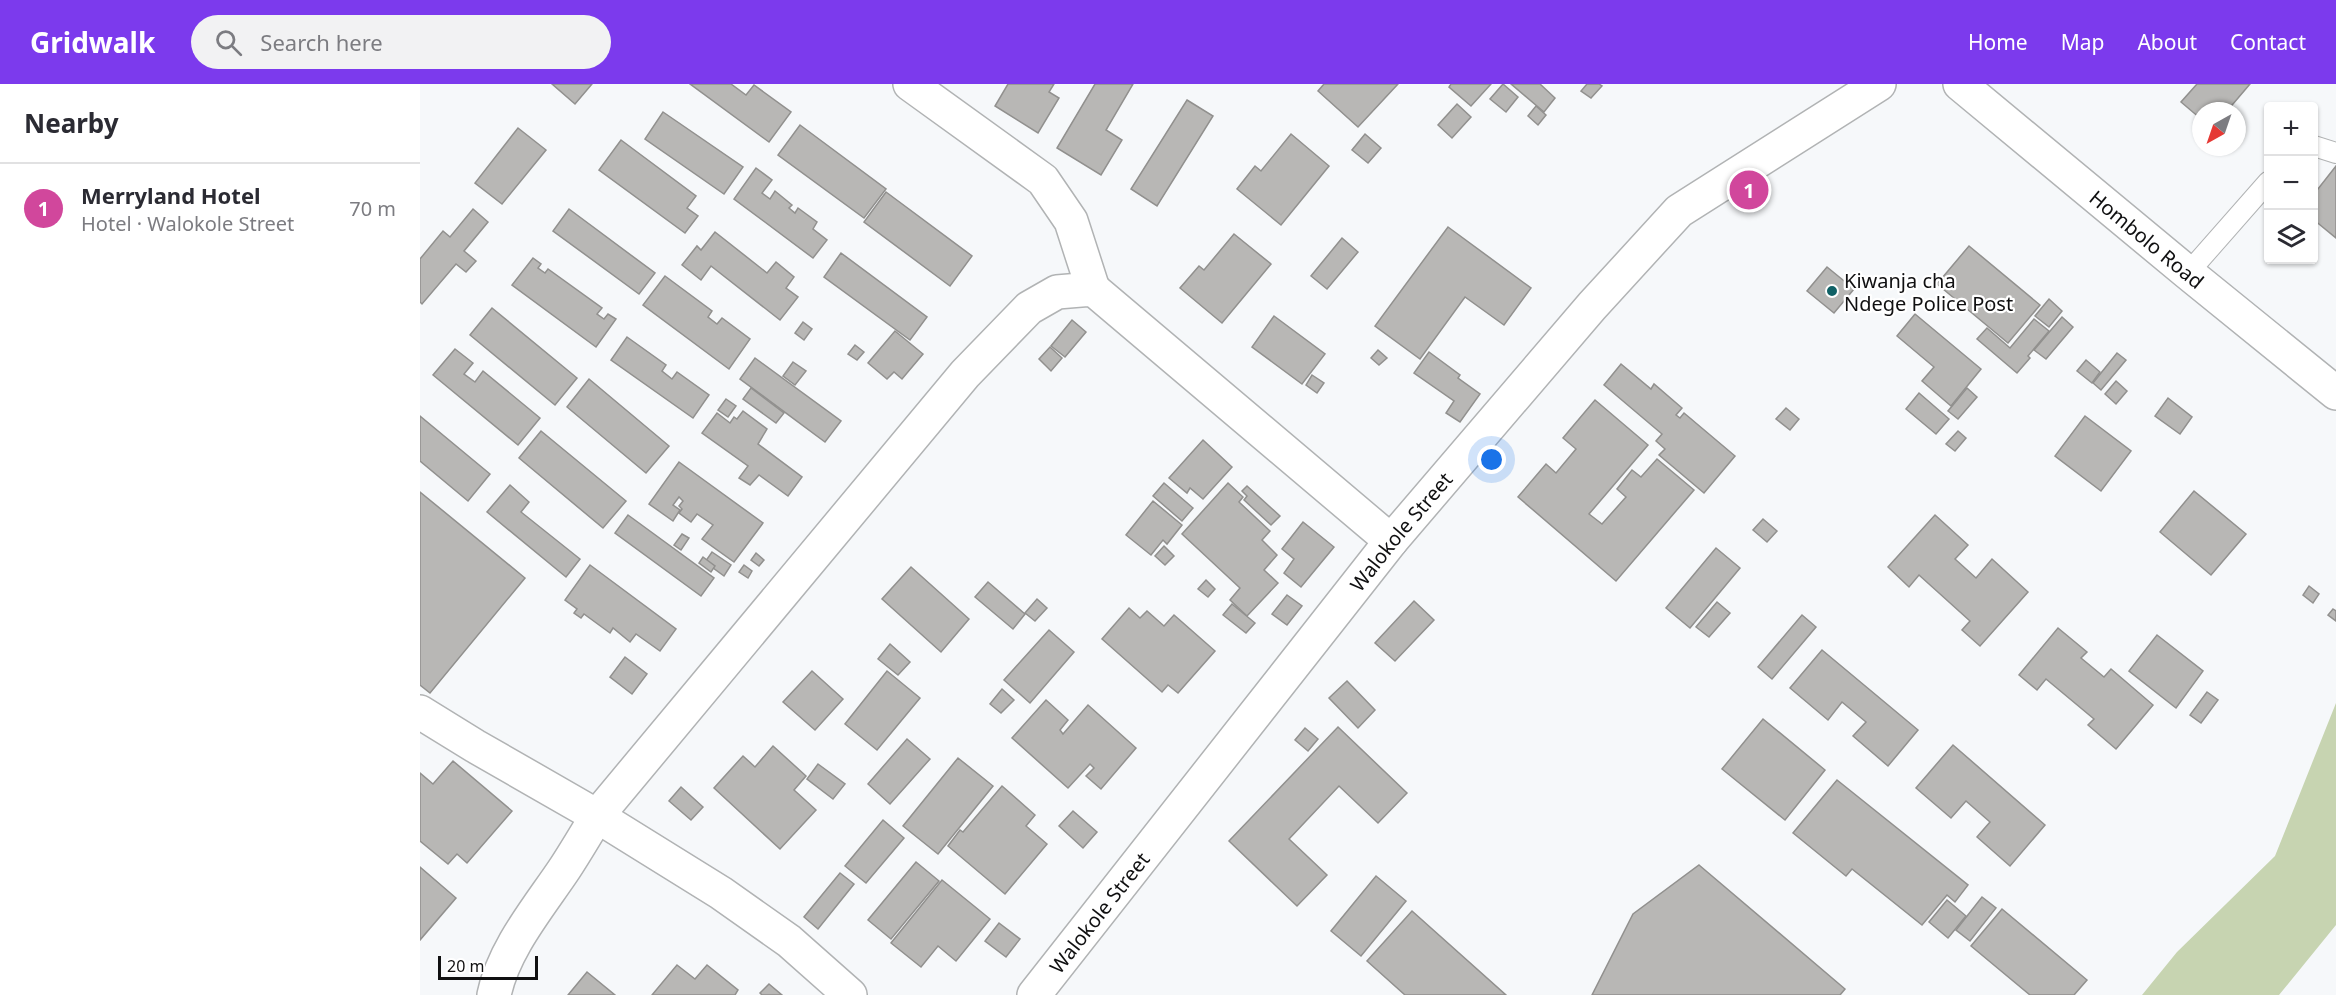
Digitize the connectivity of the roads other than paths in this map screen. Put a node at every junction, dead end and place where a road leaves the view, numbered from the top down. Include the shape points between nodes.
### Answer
1 (910, 84) edge
2 (1879, 84) edge
3 (1960, 84) edge
4 (2318, 148) edge
5 (2336, 153) edge
6 (2264, 188) edge
7 (2188, 273) junction
8 (1093, 289) junction
9 (2334, 385) edge
10 (1391, 541) junction
11 (420, 712) edge
12 (597, 816) junction
13 (494, 995) edge
14 (850, 995) edge
15 (1034, 995) edge

1 - 8 street via 1043,180 1071,221
2 - 10 street, Walokole Street via 1679,211 1592,306
3 - 7 street, Hombolo Road
4 - 5 lane
6 - 7 lane
7 - 9 street, Hombolo Road
8 - 10 street
8 - 12 street via 1057,292 1029,308 965,374
10 - 15 street, Walokole Street
11 - 12 street
12 - 13 street via 519,936
12 - 14 street via 779,934

